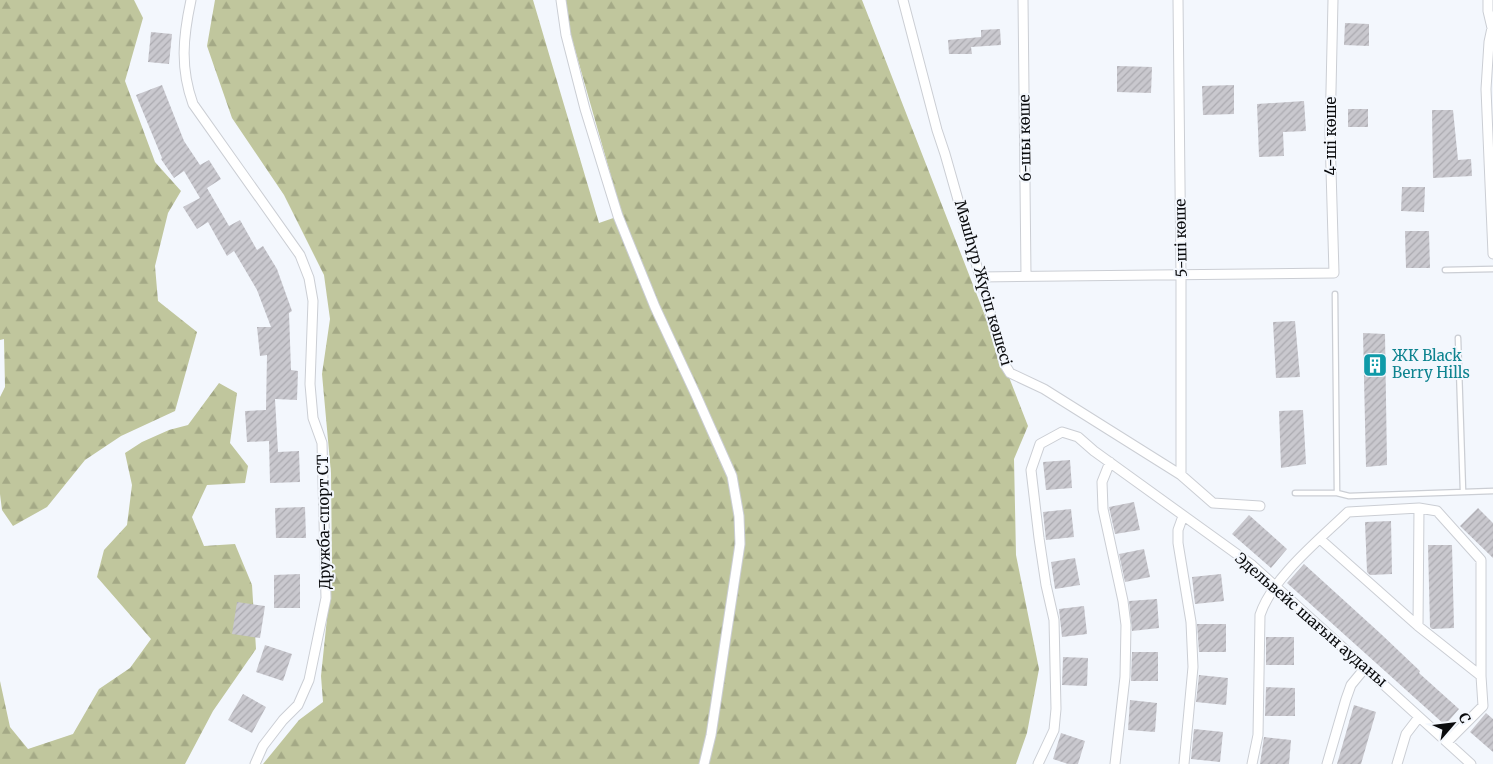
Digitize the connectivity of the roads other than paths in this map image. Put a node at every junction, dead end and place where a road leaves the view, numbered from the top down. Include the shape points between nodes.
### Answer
1 (191, 0) edge
2 (561, 0) edge
3 (903, 0) edge
4 (1023, 0) edge
5 (1178, 0) edge
6 (1333, 0) edge
7 (1488, 0) edge
8 (1493, 28) edge
9 (1493, 254) edge
10 (1493, 269) edge
11 (1445, 270) dead end
12 (1026, 275) junction
13 (1181, 275) junction
14 (980, 277) junction
15 (1334, 294) dead end
16 (1458, 338) dead end
17 (1110, 462) junction
18 (1181, 476) junction
19 (1493, 491) edge
20 (1463, 492) junction
21 (1295, 493) dead end
22 (1337, 493) junction
23 (1260, 506) dead end
24 (1419, 508) junction
25 (1183, 516) junction
26 (1320, 539) junction
27 (1274, 585) junction
28 (1418, 626) junction
29 (1366, 668) junction
30 (1481, 676) junction
31 (1419, 716) junction
32 (1448, 742) junction
33 (254, 764) edge
34 (704, 764) edge
35 (1038, 764) edge
36 (1115, 764) edge
37 (1184, 764) edge
38 (1252, 764) edge
39 (1327, 764) edge
40 (1397, 764) edge
41 (1471, 764) edge

1 - 33 street, Дружба-спорт СТ via 183,56 186,85 193,104 300,255 313,301 310,384 313,418 322,443 326,598 309,680 298,705 263,746
2 - 34 street via 566,35 583,100 618,216 655,307 732,476 740,544
3 - 14 street, Мәшhүр Жүсіп көшесі
4 - 12 street, 6-шы көше
5 - 13 street, 5-ші көше
6 - 13 street, 4-ші көше via 1330,135 1334,272
7 - 8 street
8 - 9 street via 1486,89
10 - 11 lane
12 - 13 street
12 - 14 street
13 - 18 street, 5-ші көше
14 - 18 street, Мәшhүр Жүсіп көшесі via 1010,373 1044,389
15 - 22 lane
16 - 20 lane
17 - 25 street, Эдельвейс шағын ауданы
17 - 35 street, Эдельвейс шағын ауданы via 1078,437 1062,432 1040,444 1031,470 1043,566 1054,620 1054,730
17 - 36 street via 1102,482 1103,509 1126,625 1125,677
18 - 23 street, Мәшhүр Жүсіп көшесі via 1214,502
19 - 20 lane
20 - 22 lane via 1350,496
21 - 22 lane
24 - 26 street via 1348,512
24 - 28 street
24 - 30 street via 1438,511 1481,560
25 - 27 street, Эдельвейс шағын ауданы via 1252,565
25 - 37 street via 1178,543 1191,622 1193,667
26 - 27 street
26 - 28 street
27 - 29 street, Эдельвейс шағын ауданы
27 - 38 street via 1260,615 1258,735
28 - 30 street
29 - 31 street, Эдельвейс шағын ауданы
29 - 39 street via 1351,685
30 - 32 street via 1483,706
31 - 32 street, Эдельвейс шағын ауданы
31 - 40 street via 1406,734
32 - 41 street, Эдельвейс шағын ауданы

